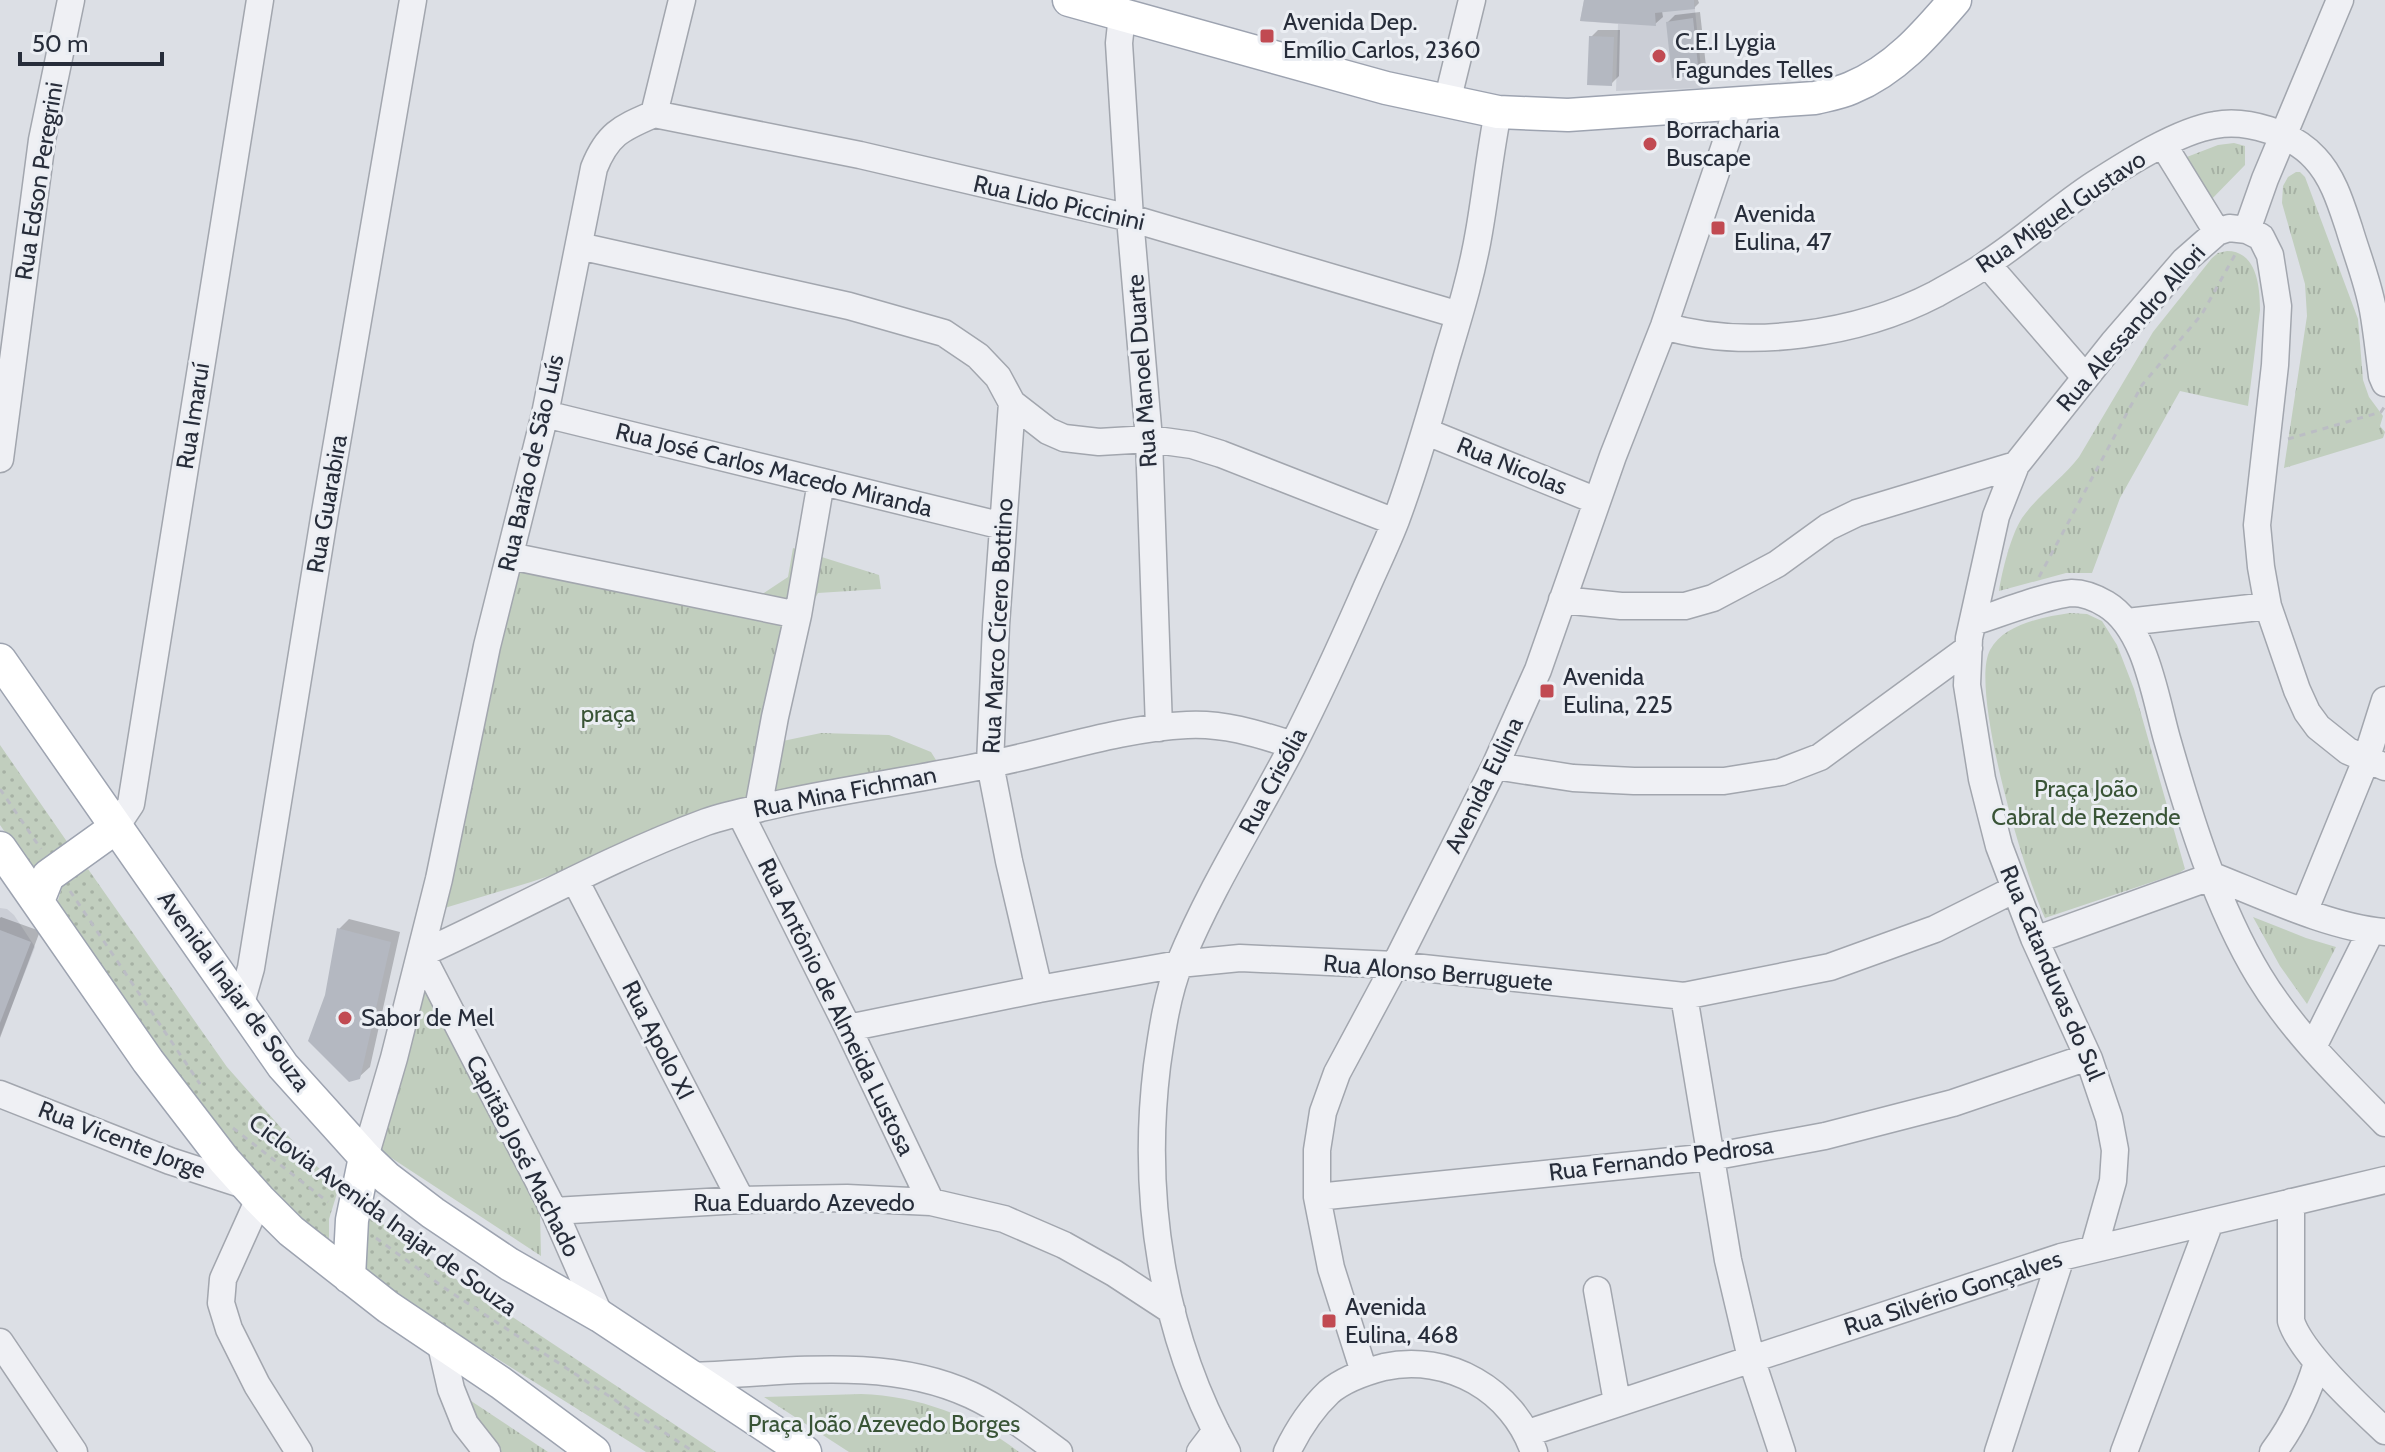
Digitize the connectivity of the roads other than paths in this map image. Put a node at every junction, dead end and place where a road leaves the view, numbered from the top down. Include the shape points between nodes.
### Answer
1 (71, 0) edge
2 (260, 0) edge
3 (413, 0) edge
4 (682, 0) edge
5 (1069, 0) edge
6 (1472, 0) edge
7 (1955, 0) edge
8 (2340, 0) edge
9 (1122, 15) junction
10 (1447, 102) junction
11 (1739, 104) junction
12 (1498, 112) junction
13 (654, 114) junction
14 (2282, 137) junction
15 (2164, 146) junction
16 (1130, 218) junction
17 (2217, 232) junction
18 (2244, 237) junction
19 (579, 246) junction
20 (1987, 264) junction
21 (1459, 315) junction
22 (1664, 326) junction
23 (2085, 377) junction
24 (2385, 383) edge
25 (1012, 403) junction
26 (545, 414) junction
27 (1427, 432) junction
28 (1149, 439) junction
29 (0, 459) edge
30 (2016, 465) junction
31 (821, 482) junction
32 (1597, 501) junction
33 (1395, 522) junction
34 (1003, 526) junction
35 (510, 556) junction
36 (1562, 600) junction
37 (2268, 606) junction
38 (798, 615) junction
39 (2127, 622) junction
40 (1971, 635) junction
41 (0, 660) edge
42 (2385, 700) edge
43 (1159, 728) junction
44 (1293, 745) junction
45 (990, 764) junction
46 (2375, 764) edge
47 (1495, 766) junction
48 (749, 811) junction
49 (115, 828) junction
50 (1, 851) edge
51 (2213, 876) junction
52 (575, 880) junction
53 (20, 889) edge
54 (2015, 889) junction
55 (2304, 912) junction
56 (2378, 932) edge
57 (2035, 940) junction
58 (421, 954) junction
59 (1179, 964) junction
60 (1395, 965) junction
61 (1039, 989) junction
62 (1684, 996) junction
63 (240, 1007) junction
64 (848, 1028) junction
65 (2313, 1047) junction
66 (2088, 1057) junction
67 (0, 1094) edge
68 (2385, 1123) edge
69 (365, 1157) junction
70 (1711, 1157) junction
71 (2385, 1180) edge
72 (252, 1192) junction
73 (1317, 1197) junction
74 (741, 1200) junction
75 (931, 1202) junction
76 (2291, 1202) junction
77 (554, 1211) junction
78 (2210, 1222) junction
79 (2094, 1248) junction
80 (2061, 1257) junction
81 (349, 1277) junction
82 (1597, 1290) dead end
83 (1172, 1311) junction
84 (600, 1316) junction
85 (440, 1341) junction
86 (0, 1342) edge
87 (1751, 1358) junction
88 (2317, 1363) junction
89 (1364, 1372) junction
90 (692, 1376) junction
91 (1617, 1402) junction
92 (2379, 1438) edge
93 (1531, 1442) edge
94 (1215, 1445) edge
95 (74, 1452) edge
96 (299, 1452) edge
97 (487, 1452) edge
98 (594, 1452) edge
99 (805, 1452) edge
100 (1059, 1452) edge
101 (1287, 1452) edge
102 (1782, 1452) edge
103 (1998, 1452) edge
104 (2124, 1452) edge
105 (2273, 1452) edge

1 - 29 street, Rua Edson Peregrini via 42,140
2 - 49 street, Rua Imaruí via 131,804
3 - 63 street, Rua Guarabira via 251,968
4 - 13 street
5 - 9 main road
6 - 10 street
7 - 11 main road via 1897,61 1849,89 1815,98
8 - 14 street
9 - 10 main road
9 - 16 street, Rua Manoel Duarte via 1119,43
10 - 12 main road
11 - 12 main road via 1568,115
11 - 22 street, Avenida Eulina
12 - 21 street, Rua Crisólia via 1479,233
13 - 16 street, Rua Lido Piccinini
13 - 19 street, Rua Barão de São Luís via 622,128 603,147
14 - 15 street, Rua Miguel Gustavo via 2239,123 2212,126
14 - 18 street
14 - 24 street, Rua Miguel Gustavo via 2316,159 2339,197 2373,308
15 - 17 street
15 - 20 street, Rua Miguel Gustavo via 2094,185
16 - 21 street, Rua Lido Piccinini
16 - 28 street, Rua Manoel Duarte
17 - 18 street, Rua Alessandro Allori via 2229,228
17 - 23 street, Rua Alessandro Allori via 2184,261
18 - 37 street via 2261,237 2270,255 2278,306 2257,525
19 - 25 street via 933,329 978,356
19 - 26 street, Rua Barão de São Luís
20 - 22 street, Rua Miguel Gustavo via 1933,295 1836,329 1751,338
20 - 23 street
21 - 27 street, Rua Crisólia
22 - 32 street, Avenida Eulina
23 - 30 street, Rua Alessandro Allori
25 - 28 street via 1064,438
25 - 34 street, Rua Marco Cícero Bottino
26 - 31 street, Rua José Carlos Macedo Miranda
26 - 35 street, Rua Barão de São Luís
27 - 32 street, Rua Nicolas
27 - 33 street, Rua Crisólia
28 - 33 street via 1221,454
28 - 43 street, Rua Manoel Duarte
30 - 36 street via 1857,513 1713,598 1685,606
30 - 40 street, Rua Catanduvas do Sul via 1996,516
31 - 34 street, Rua José Carlos Macedo Miranda
31 - 38 street
32 - 36 street, Avenida Eulina
33 - 44 street, Rua Crisólia
34 - 45 street, Rua Marco Cícero Bottino
35 - 38 street
35 - 58 street, Rua Barão de São Luís
36 - 47 street, Avenida Eulina
37 - 39 street
37 - 46 street via 2307,712 2331,739
38 - 48 street
39 - 40 street via 2091,596 2072,593
39 - 51 street
40 - 47 street via 1820,757 1781,772 1724,781 1634,781
40 - 54 street, Rua Catanduvas do Sul via 1967,685 1982,779
41 - 49 main road, Avenida Inajar de Souza
42 - 46 street
43 - 44 street, Rua Mina Fichman via 1214,725
43 - 45 street, Rua Mina Fichman
44 - 59 street, Rua Crisólia
45 - 48 street, Rua Mina Fichman
45 - 61 street, Rua Marco Cícero Bottino
46 - 55 street
47 - 60 street, Avenida Eulina
48 - 52 street, Rua Mina Fichman via 682,831
48 - 64 street, Rua Antônio de Almeida Lustosa
49 - 53 main road via 48,876
49 - 63 main road, Avenida Inajar de Souza
50 - 53 main road
51 - 55 street
51 - 57 street
51 - 65 street via 2259,977
52 - 58 street, Rua Mina Fichman
52 - 74 street, Rua Apolo XI
53 - 72 main road
54 - 57 street, Rua Catanduvas do Sul
54 - 62 street, Rua Alonso Berruguete via 1935,929 1830,967
55 - 56 street
56 - 65 street
57 - 66 street, Rua Catanduvas do Sul
58 - 69 street, Rua Barão de São Luís
58 - 77 street, Capitão José Machado
59 - 60 street, Rua Alonso Berruguete via 1240,958
59 - 61 street, Rua Alonso Berruguete
59 - 83 street, Rua Crisólia via 1163,1023 1152,1105 1151,1184 1158,1253
60 - 62 street, Rua Alonso Berruguete
60 - 73 street, Avenida Eulina via 1337,1073 1323,1112
61 - 64 street, Rua Alonso Berruguete
62 - 70 street
63 - 69 main road, Avenida Inajar de Souza via 283,1066
64 - 75 street, Rua Antônio de Almeida Lustosa
65 - 68 street
66 - 70 street, Rua Fernando Pedrosa via 1953,1103 1825,1136
66 - 79 street, Rua Catanduvas do Sul via 2115,1150 2113,1181
67 - 72 street, Rua Vicente Jorge
69 - 81 main road via 352,1220
69 - 84 main road, Avenida Inajar de Souza via 433,1213
70 - 73 street, Rua Fernando Pedrosa
70 - 87 street
71 - 76 street, Rua Silvério Gonçalves
72 - 81 main road
72 - 96 street via 223,1279 221,1303 257,1385
73 - 89 street, Avenida Eulina via 1331,1268
74 - 75 street, Rua Eduardo Azevedo
74 - 77 street, Rua Eduardo Azevedo
75 - 83 street, Rua Eduardo Azevedo via 1004,1219 1064,1245
76 - 78 street, Rua Silvério Gonçalves
76 - 88 street via 2291,1321
77 - 84 street, Capitão José Machado
78 - 79 street, Rua Silvério Gonçalves
78 - 104 street
79 - 80 street, Rua Silvério Gonçalves
80 - 87 street, Rua Silvério Gonçalves
80 - 103 street
81 - 85 main road
82 - 91 street
83 - 94 street, Rua Crisólia
84 - 90 main road, Avenida Inajar de Souza
85 - 97 street via 465,1424
85 - 98 main road
86 - 95 street
87 - 91 street, Rua Silvério Gonçalves
87 - 102 street
88 - 92 street
88 - 105 street via 2291,1428
89 - 93 street via 1401,1364 1439,1366 1475,1379 1505,1402
89 - 101 street via 1331,1391 1304,1418
90 - 99 main road, Avenida Inajar de Souza
90 - 100 street via 825,1370 897,1374 969,1394
91 - 93 street, Rua Silvério Gonçalves

